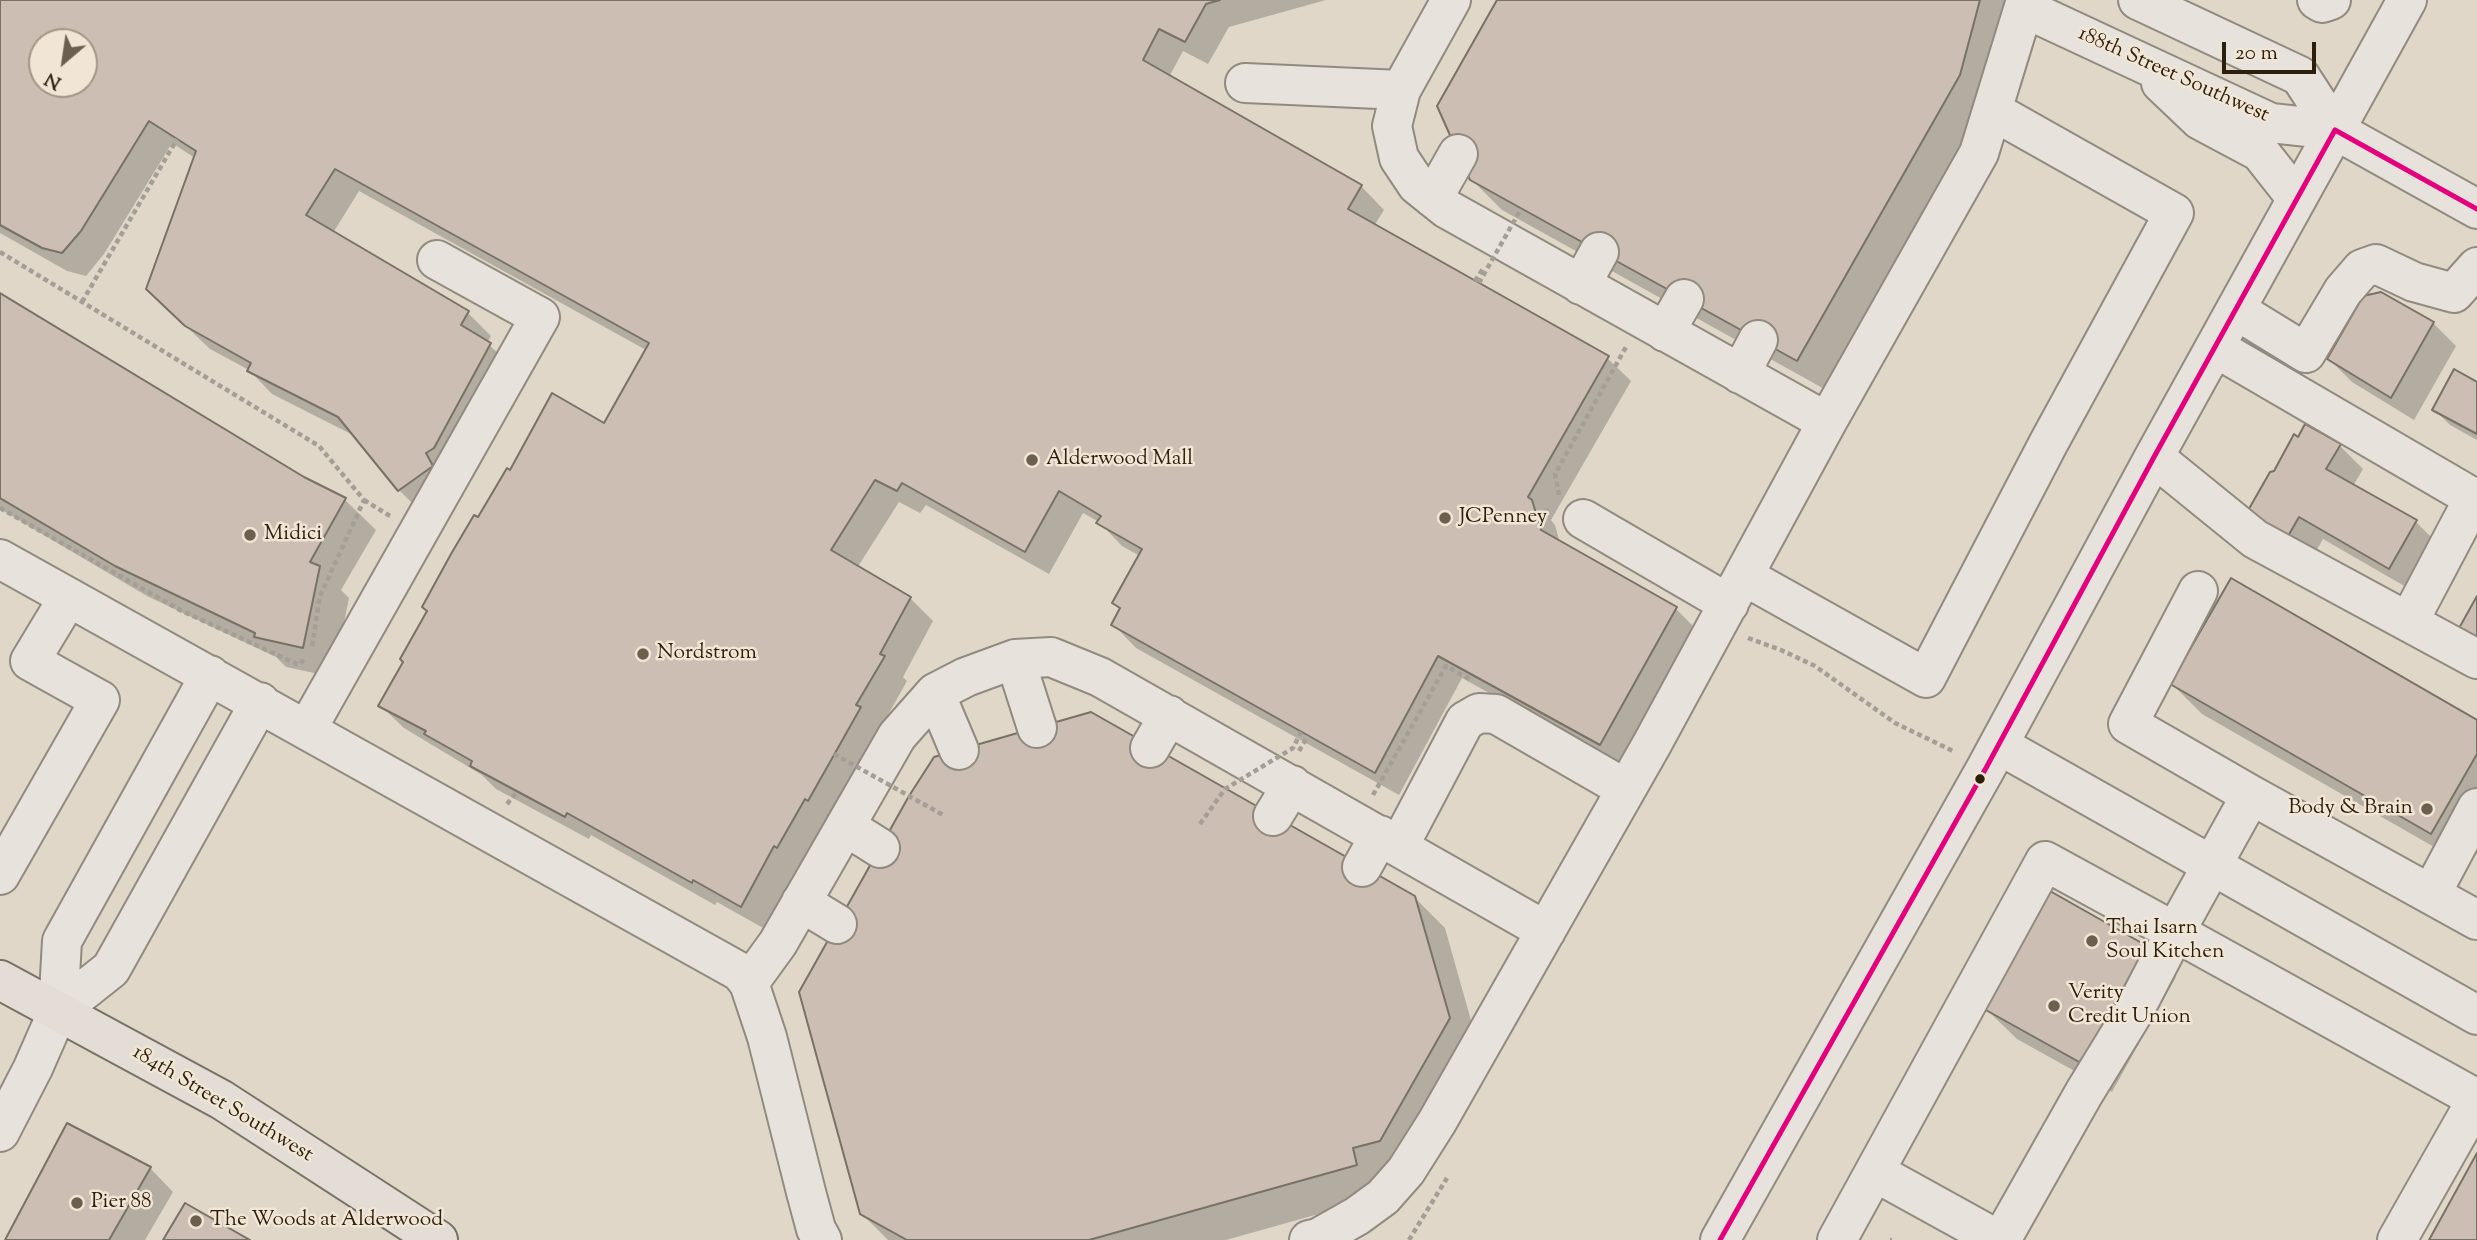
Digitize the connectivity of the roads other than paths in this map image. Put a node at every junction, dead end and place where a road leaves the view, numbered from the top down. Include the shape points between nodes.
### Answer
1 (1451, 0) edge
2 (2138, 0) edge
3 (2317, 0) edge
4 (2331, 0) edge
5 (2407, 0) edge
6 (2025, 4) edge
7 (2136, 60) junction
8 (1245, 83) dead end
9 (1401, 90) junction
10 (1993, 111) junction
11 (2334, 130) junction
12 (1458, 154) dead end
13 (1433, 198) junction
14 (2297, 199) junction
15 (2477, 209) edge
16 (437, 260) dead end
17 (2477, 267) edge
18 (1684, 299) dead end
19 (2236, 310) junction
20 (1665, 332) junction
21 (1758, 340) dead end
22 (2216, 348) junction
23 (1740, 374) junction
24 (1827, 422) junction
25 (2154, 457) junction
26 (2475, 499) edge
27 (1572, 512) road end
28 (0, 559) edge
29 (2198, 591) dead end
30 (68, 598) junction
31 (1738, 605) junction
32 (2409, 621) junction
33 (1015, 659) junction
34 (2477, 659) edge
35 (210, 675) junction
36 (935, 693) junction
37 (260, 702) junction
38 (1169, 715) junction
39 (1037, 728) dead end
40 (307, 729) junction
41 (1999, 745) junction
42 (1150, 748) dead end
43 (959, 750) dead end
44 (1626, 789) junction
45 (2251, 795) junction
46 (2477, 808) edge
47 (845, 826) junction
48 (880, 848) dead end
49 (1380, 849) junction
50 (2213, 865) junction
51 (0, 875) edge
52 (2431, 894) junction
53 (801, 902) junction
54 (2477, 920) edge
55 (837, 924) dead end
56 (1546, 931) junction
57 (2175, 932) junction
58 (0, 980) edge
59 (749, 983) junction
60 (58, 1011) junction
61 (2477, 1014) edge
62 (2477, 1099) edge
63 (0, 1132) edge
64 (1875, 1172) junction
65 (1366, 1228) edge
66 (1316, 1239) edge
67 (438, 1240) edge
68 (822, 1240) edge
69 (1720, 1240) edge
70 (1837, 1240) edge
71 (2000, 1240) edge
72 (2397, 1240) edge

1 - 9 street
2 - 11 street, 188th Street Southwest via 2300,76
3 - 4 street
5 - 11 street
6 - 7 street, 188th Street Southwest
6 - 10 street
7 - 11 street, 188th Street Southwest via 2271,123
7 - 14 street via 2200,120 2260,152
8 - 9 street
9 - 13 street via 1392,126 1399,158 1417,185
10 - 24 street via 1979,153
10 - 31 street via 2174,213 1926,678
11 - 14 street
11 - 15 street, 188th Street Southwest
12 - 13 street
13 - 20 street via 1590,269
14 - 19 street
16 - 40 street via 540,317
17 - 19 street via 2454,293 2414,282 2376,264 2362,269 2343,290 2306,353
18 - 20 street
19 - 22 street
20 - 23 street
21 - 23 street
22 - 25 street
22 - 26 street
23 - 24 street
24 - 31 street
25 - 32 street via 2255,539
25 - 41 street
26 - 32 street
27 - 31 street
28 - 30 street
29 - 45 street via 2128,724
30 - 35 street
30 - 51 street via 30,661 100,701
31 - 44 street
32 - 34 street
33 - 36 street
33 - 38 street via 1051,657 1100,677
33 - 39 street
35 - 37 street
35 - 60 street via 62,941
36 - 43 street
36 - 47 street via 897,736
37 - 40 street
37 - 60 street via 111,969
38 - 42 street
38 - 49 street via 1288,785
40 - 59 street via 711,955 740,972
41 - 50 street
41 - 69 street
44 - 49 street via 1496,714 1479,713 1465,721
44 - 56 street
45 - 50 street
45 - 52 street
46 - 52 street
47 - 48 street
47 - 53 street
49 - 56 street
50 - 57 street
50 - 61 street
52 - 54 street
53 - 55 street
53 - 59 street
56 - 65 street via 1406,1171 1383,1197
57 - 62 street
57 - 64 street via 2045,861
57 - 71 street
58 - 60 main road, 184th Street Southwest
59 - 68 street
60 - 63 street
60 - 67 main road, 184th Street Southwest via 222,1100
62 - 72 street
64 - 70 street
64 - 71 street
65 - 66 street

